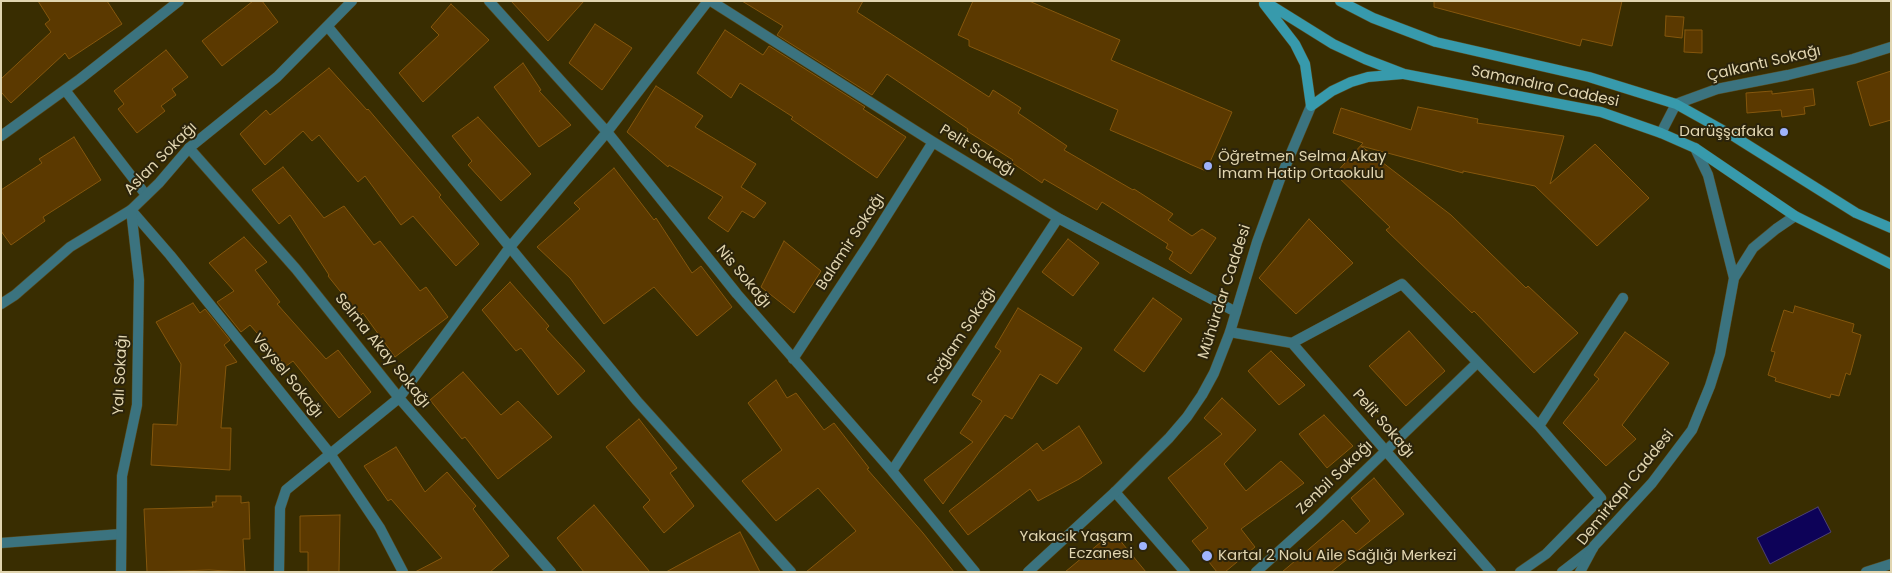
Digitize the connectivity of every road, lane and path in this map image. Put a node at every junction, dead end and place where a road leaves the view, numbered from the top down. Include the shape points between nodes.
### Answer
1 (179, 1) edge
2 (352, 1) edge
3 (490, 1) edge
4 (709, 1) edge
5 (1263, 1) edge
6 (1340, 1) edge
7 (328, 27) junction
8 (1891, 47) edge
9 (1404, 74) junction
10 (65, 90) junction
11 (1676, 104) junction
12 (1311, 106) junction
13 (607, 132) junction
14 (1661, 133) junction
15 (1, 136) edge
16 (933, 142) junction
17 (189, 148) junction
18 (1694, 148) junction
19 (146, 195) junction
20 (130, 210) junction
21 (1795, 216) junction
22 (1058, 218) junction
23 (1891, 228) edge
24 (510, 247) junction
25 (1891, 264) edge
26 (1734, 278) junction
27 (1623, 298) dead end
28 (1, 304) edge
29 (1236, 312) junction
30 (1230, 332) junction
31 (1292, 343) junction
32 (794, 359) junction
33 (1477, 363) junction
34 (399, 398) junction
35 (1539, 426) junction
36 (1386, 449) junction
37 (332, 455) junction
38 (892, 471) junction
39 (1116, 492) junction
40 (121, 534) junction
41 (1, 543) edge
42 (1594, 546) junction
43 (1891, 564) edge
44 (121, 572) edge
45 (279, 572) edge
46 (403, 572) edge
47 (551, 572) edge
48 (791, 572) edge
49 (975, 572) edge
50 (1028, 572) edge
51 (1185, 572) edge
52 (1256, 572) edge
53 (1491, 572) edge
54 (1520, 572) edge
55 (1562, 572) edge
56 (1580, 572) edge
57 (1866, 572) edge

1 - 10 street
2 - 7 street, Aslan Sokağı
3 - 13 street, Nis Sokağı
4 - 13 street
4 - 16 street, Pelit Sokağı
5 - 9 main road, Samandıra Caddesi via 1333,44
5 - 12 main road via 1306,64
6 - 11 main road, Samandıra Caddesi via 1373,18 1436,42 1589,77
7 - 17 street, Aslan Sokağı via 277,77
7 - 24 street
8 - 11 street, Çalkantı Sokağı via 1788,75 1716,89
9 - 12 main road via 1351,82
9 - 14 main road, Samandıra Caddesi via 1601,112
10 - 15 street
10 - 19 street
11 - 14 street
11 - 23 main road, Samandıra Caddesi via 1856,213
12 - 29 street, Mühürdar Caddesi via 1257,242
13 - 24 street
13 - 32 street, Nis Sokağı via 737,294
14 - 18 main road, Samandıra Caddesi
16 - 22 street, Pelit Sokağı
16 - 32 street, Balamir Sokağı
17 - 19 street, Aslan Sokağı
17 - 34 street, Selma Akay Sokağı via 296,269
18 - 21 main road, Samandıra Caddesi
18 - 26 street, Demirkapı Caddesi via 1708,175
19 - 20 street, Aslan Sokağı
20 - 28 street, Aslan Sokağı via 70,248
20 - 37 street, Veysel Sokağı
20 - 40 street, Yalı Sokağı via 139,280 137,405 122,476
21 - 25 main road, Samandıra Caddesi
21 - 26 street, Demirkapı Caddesi via 1753,248
22 - 29 street, Pelit Sokağı
22 - 38 street, Sağlam Sokağı
24 - 34 street
24 - 48 street via 637,401
26 - 42 street, Demirkapı Caddesi via 1720,354 1692,430 1652,483
27 - 35 street
29 - 30 street, Mühürdar Caddesi
30 - 31 street
30 - 39 street, Mühürdar Caddesi via 1214,373 1187,417
31 - 33 street via 1402,284
31 - 36 street, Pelit Sokağı
32 - 38 street, Nis Sokağı
33 - 35 street
33 - 36 street, Zenbil Sokağı
34 - 37 street
34 - 47 street, Selma Akay Sokağı
35 - 54 street via 1601,498 1546,554
36 - 52 street, Zenbil Sokağı
36 - 53 street, Pelit Sokağı
37 - 45 street via 286,490 280,508
37 - 46 street, Veysel Sokağı via 380,528
38 - 49 street, Nis Sokağı
39 - 50 street, Mühürdar Caddesi
39 - 51 street
40 - 41 street
40 - 44 street, Yalı Sokağı
42 - 55 street
42 - 56 street, Demirkapı Caddesi
43 - 57 street

